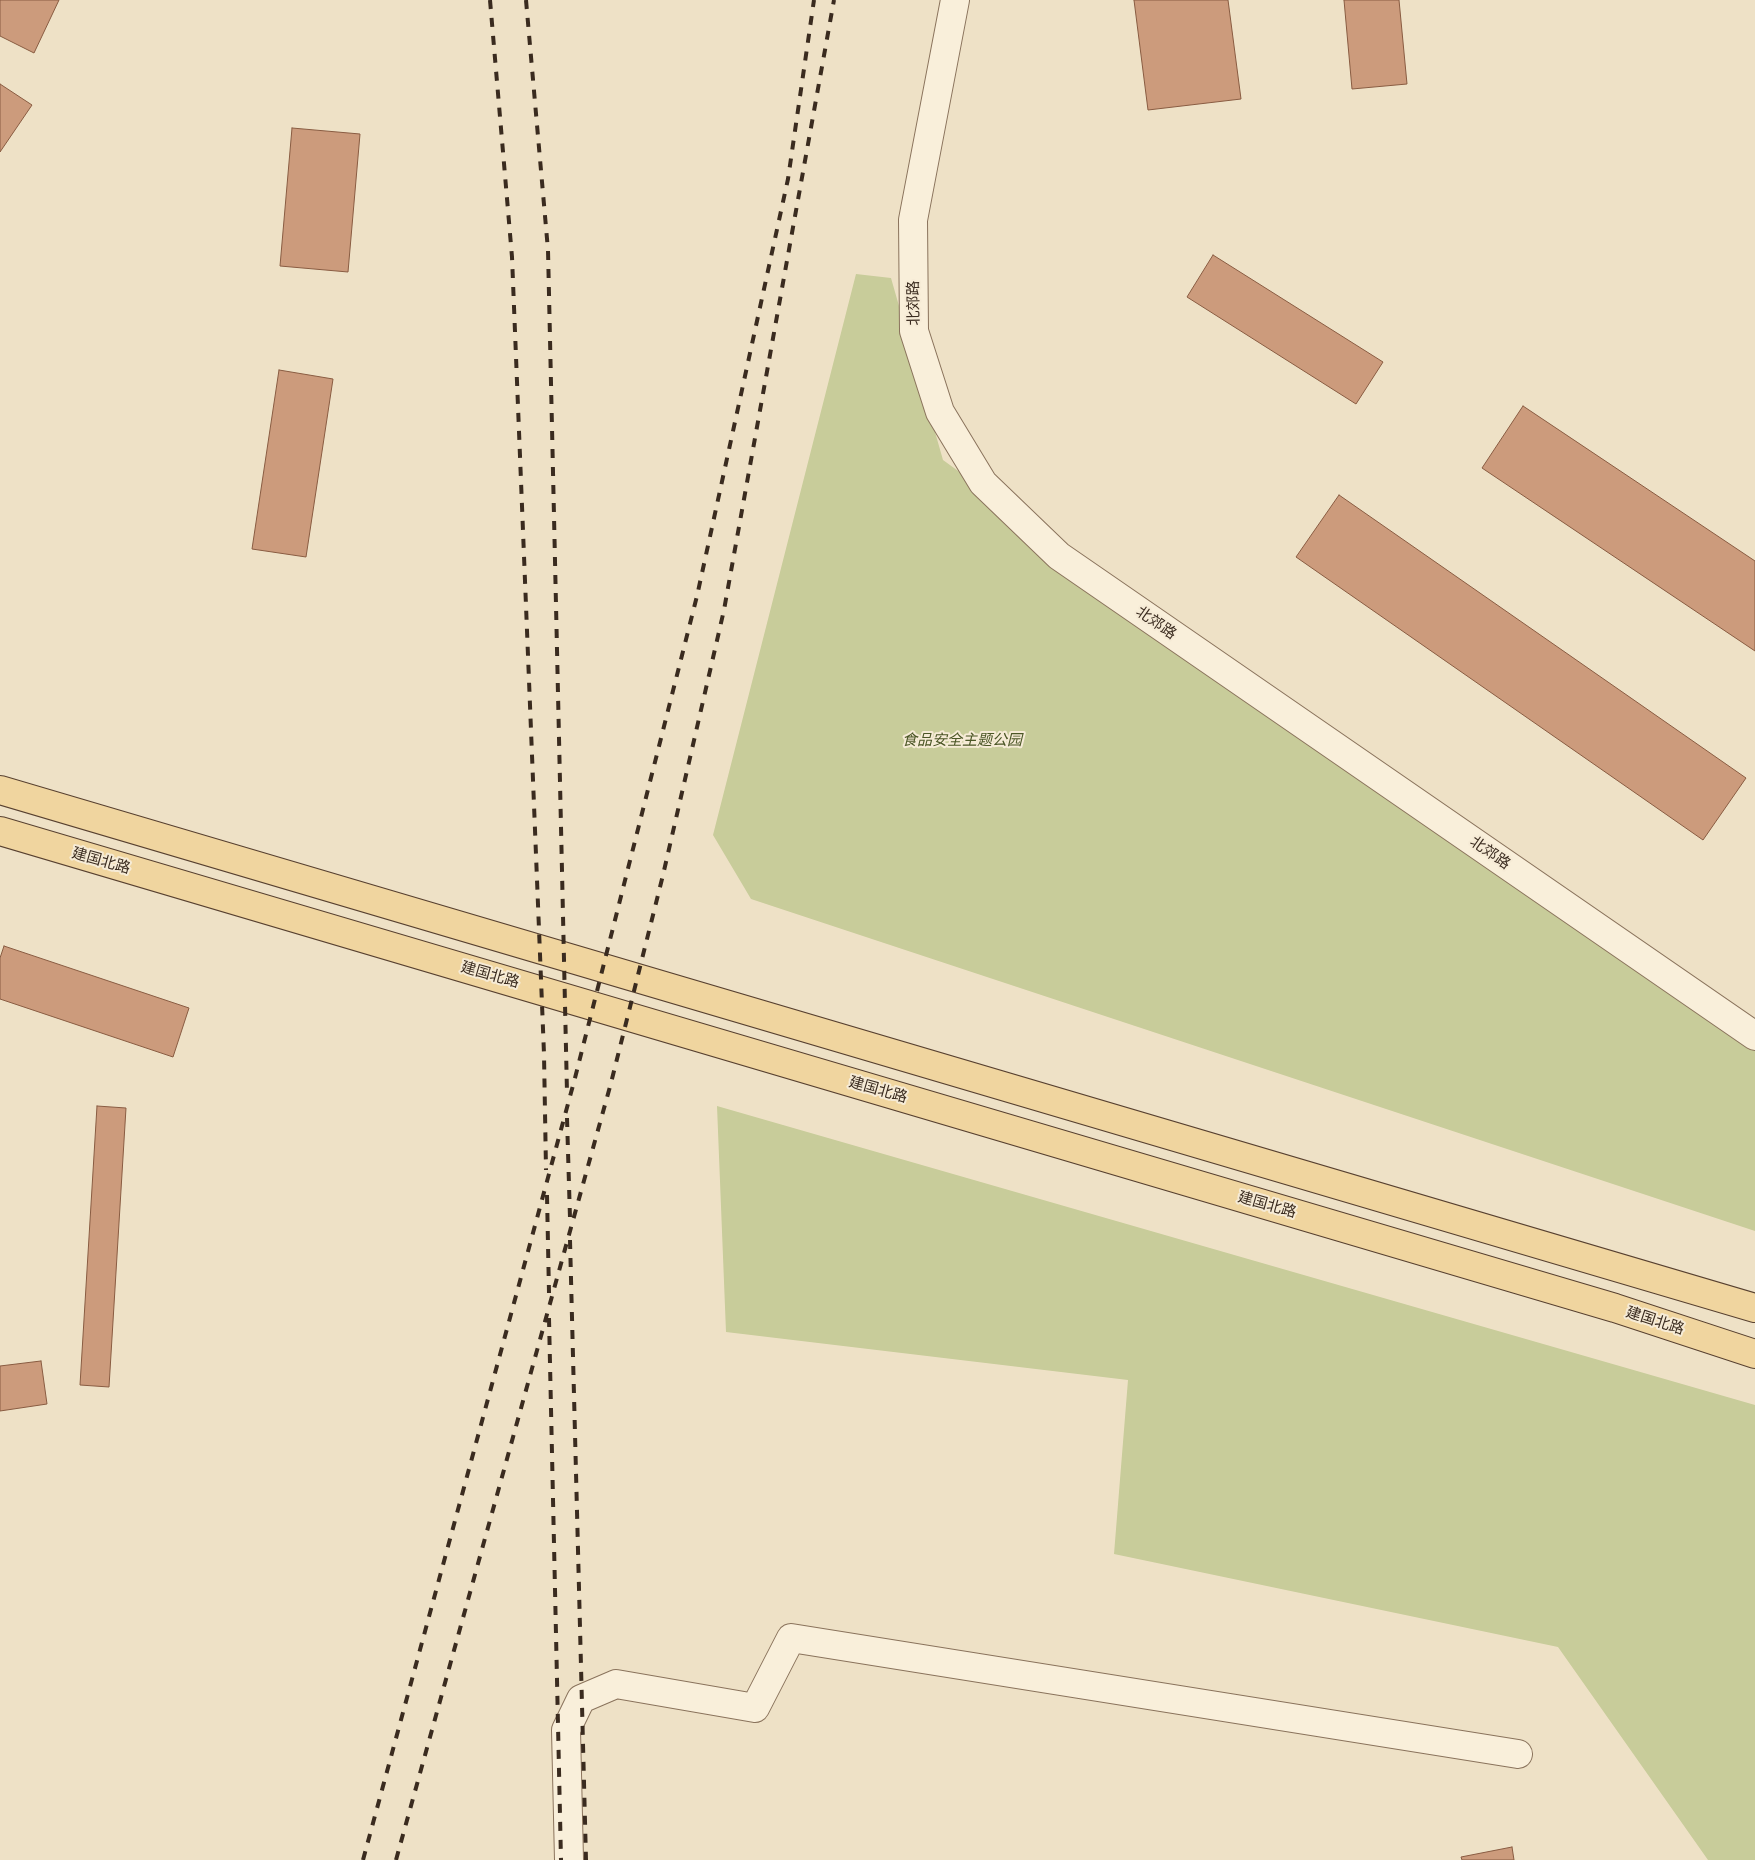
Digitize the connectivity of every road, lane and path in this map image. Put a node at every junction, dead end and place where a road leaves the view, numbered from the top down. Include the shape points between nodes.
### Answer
1 (955, 0) edge
2 (0, 790) edge
3 (0, 831) edge
4 (1755, 1036) edge
5 (1755, 1308) edge
6 (1755, 1354) edge
7 (1518, 1754) dead end
8 (569, 1860) edge

1 - 4 street, 北郊路 via 913,220 914,331 940,412 983,483 1059,556
2 - 5 main road
3 - 6 main road, 建国北路 via 1606,1305
7 - 8 street via 790,1638 755,1708 616,1684 581,1699 566,1730

